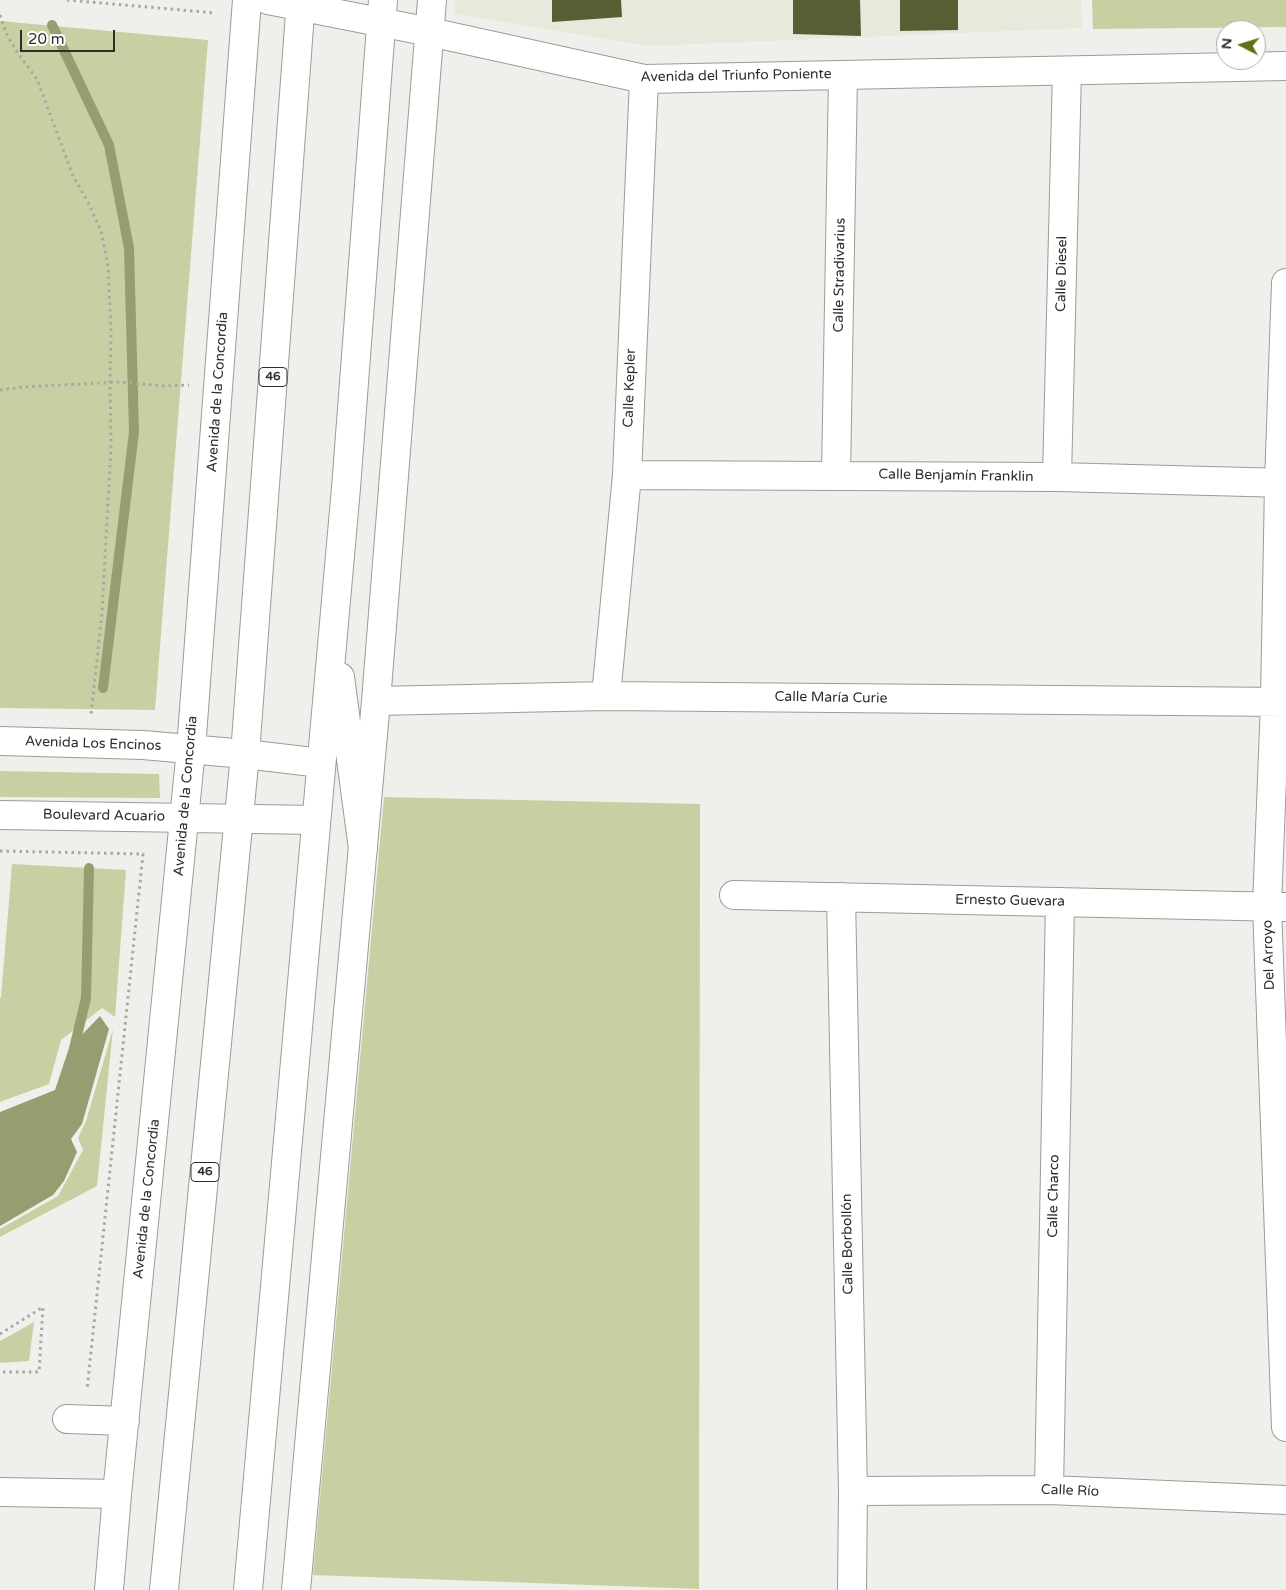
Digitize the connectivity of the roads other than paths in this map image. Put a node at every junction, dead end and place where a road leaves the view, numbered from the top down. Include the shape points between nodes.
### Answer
1 (247, 0) edge
2 (268, 0) edge
3 (432, 0) edge
4 (300, 3) edge
5 (382, 11) edge
6 (430, 32) junction
7 (1286, 66) edge
8 (1067, 71) junction
9 (843, 75) junction
10 (644, 79) junction
11 (1286, 283) edge
12 (626, 475) junction
13 (836, 475) junction
14 (1057, 477) junction
15 (1282, 483) edge
16 (333, 628) junction
17 (606, 696) junction
18 (376, 701) junction
19 (1281, 702) edge
20 (0, 741) edge
21 (191, 749) junction
22 (245, 754) junction
23 (321, 763) junction
24 (0, 815) edge
25 (184, 817) junction
26 (239, 818) junction
27 (316, 820) junction
28 (363, 849) junction
29 (734, 895) dead end
30 (841, 897) junction
31 (1060, 902) junction
32 (1277, 906) edge
33 (75, 1420) road end
34 (125, 1422) junction
35 (1286, 1427) edge
36 (1049, 1490) junction
37 (854, 1491) junction
38 (0, 1492) edge
39 (117, 1494) junction
40 (1286, 1500) edge
41 (109, 1590) edge
42 (164, 1590) edge
43 (248, 1590) edge
44 (296, 1590) edge
45 (852, 1590) edge

1 - 21 street, Avenida de la Concordia
2 - 4 street, Avenida del Triunfo Poniente
3 - 6 street
4 - 5 street, Avenida del Triunfo Poniente
4 - 22 street, 46
5 - 6 street, Avenida del Triunfo Poniente
5 - 16 street
6 - 10 street, Avenida del Triunfo Poniente
6 - 18 street
7 - 8 street, Avenida del Triunfo Poniente
8 - 9 street, Avenida del Triunfo Poniente
8 - 14 street, Calle Diesel
9 - 10 street, Avenida del Triunfo Poniente
9 - 13 street, Calle Stradivarius
10 - 12 street, Calle Kepler
11 - 15 street, Del Arroyo
12 - 13 street, Calle Benjamín Franklin
12 - 17 street, Calle Kepler
13 - 14 street, Calle Benjamín Franklin
14 - 15 street, Calle Benjamín Franklin
15 - 19 street, Del Arroyo
16 - 23 street
16 - 28 street
17 - 18 street, Calle María Curie
17 - 19 street, Calle María Curie
18 - 28 street
19 - 32 street, Del Arroyo
20 - 21 street, Avenida Los Encinos via 133,744
21 - 22 street, Avenida Los Encinos
21 - 25 street, Avenida de la Concordia
22 - 23 street, Avenida Los Encinos
22 - 26 street, 46
23 - 27 street
24 - 25 street, Boulevard Acuario
25 - 26 street, Boulevard Acuario
25 - 34 street, Avenida de la Concordia
26 - 27 street, Boulevard Acuario
26 - 42 street, 46
27 - 43 street
28 - 44 street
29 - 30 street, Ernesto Guevara
30 - 31 street, Ernesto Guevara
30 - 37 street, Calle Borbollón
31 - 32 street, Ernesto Guevara
31 - 36 street, Calle Charco
32 - 35 street, Del Arroyo
33 - 34 street
34 - 39 street, Avenida de la Concordia
36 - 37 street, Calle Río
36 - 40 street, Calle Río
37 - 45 street, Calle Borbollón
38 - 39 street
39 - 41 street, Avenida de la Concordia

